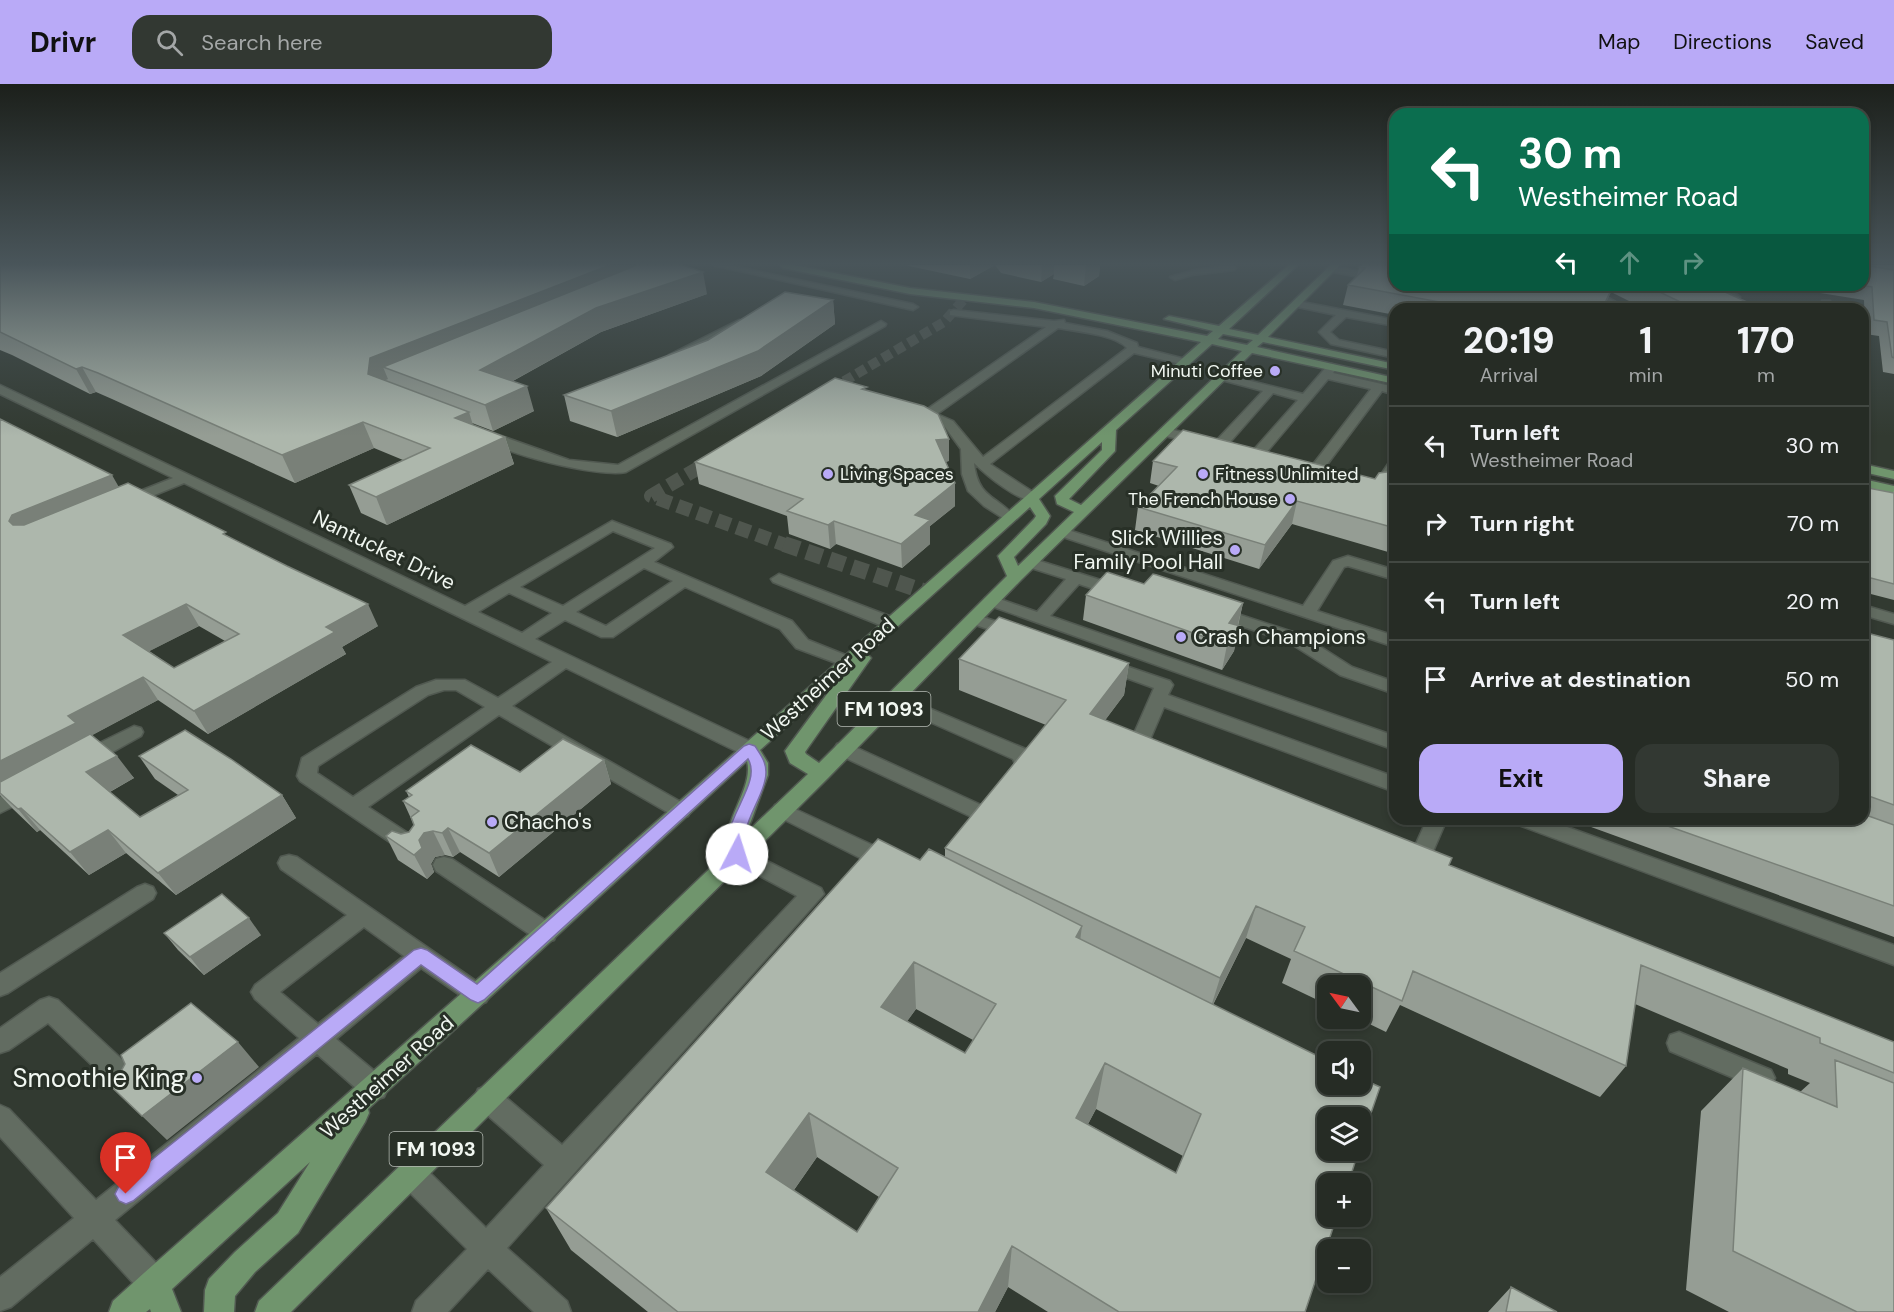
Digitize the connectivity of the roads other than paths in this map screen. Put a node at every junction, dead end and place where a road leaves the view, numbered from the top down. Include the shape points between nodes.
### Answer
1 (742, 322) edge
2 (1032, 322) edge
3 (1059, 322) edge
4 (1125, 322) edge
5 (1188, 322) edge
6 (1229, 322) edge
7 (1278, 322) edge
8 (1334, 322) edge
9 (881, 324) dead end
10 (1055, 325) junction
11 (1222, 329) junction
12 (1262, 338) junction
13 (1210, 340) junction
14 (1251, 349) junction
15 (1132, 350) junction
16 (1389, 354) edge
17 (661, 361) edge
18 (1185, 362) junction
19 (1389, 366) edge
20 (1329, 371) junction
21 (1222, 377) junction
22 (1389, 380) edge
23 (1379, 387) junction
24 (0, 389) edge
25 (1271, 389) junction
26 (1389, 390) edge
27 (1306, 398) junction
28 (909, 408) edge
29 (929, 414) junction
30 (1110, 428) junction
31 (470, 429) edge
32 (1165, 432) junction
33 (1219, 446) junction
34 (968, 449) junction
35 (1247, 453) junction
36 (1276, 461) edge
37 (983, 464) junction
38 (1869, 469) edge
39 (1315, 471) edge
40 (1389, 473) edge
41 (1894, 475) edge
42 (184, 477) junction
43 (1356, 482) edge
44 (1869, 484) edge
45 (1894, 490) edge
46 (1031, 498) junction
47 (108, 509) edge
48 (1084, 511) junction
49 (1009, 518) junction
50 (1062, 532) junction
51 (642, 562) junction
52 (1030, 562) junction
53 (1389, 573) edge
54 (1015, 577) junction
55 (1076, 578) junction
56 (779, 579) dead end
57 (685, 580) junction
58 (508, 587) junction
59 (1136, 590) edge
60 (991, 601) junction
61 (1199, 606) edge
62 (1869, 612) edge
63 (465, 613) junction
64 (563, 613) junction
65 (1307, 613) junction
66 (1040, 618) junction
67 (973, 619) junction
68 (1894, 619) edge
69 (886, 628) junction
70 (1026, 637) edge
71 (522, 640) junction
72 (1389, 640) edge
73 (1090, 659) edge
74 (565, 661) junction
75 (847, 662) junction
76 (1389, 686) edge
77 (1158, 698) junction
78 (893, 699) junction
79 (499, 705) junction
80 (134, 732) dead end
81 (1389, 741) edge
82 (749, 749) junction
83 (844, 749) junction
84 (1171, 758) edge
85 (67, 768) edge
86 (820, 773) junction
87 (1389, 782) edge
88 (39, 784) edge
89 (0, 806) edge
90 (353, 807) junction
91 (782, 810) junction
92 (681, 811) junction
93 (985, 815) junction
94 (1434, 825) edge
95 (1539, 825) edge
96 (970, 832) edge
97 (1388, 844) edge
98 (414, 848) edge
99 (737, 854) junction
100 (289, 863) dead end
101 (444, 865) dead end
102 (907, 873) edge
103 (145, 893) dead end
104 (363, 915) junction
105 (546, 933) junction
106 (421, 955) junction
107 (1894, 955) edge
108 (0, 987) edge
109 (478, 995) junction
110 (318, 1039) junction
111 (0, 1042) edge
112 (1679, 1043) dead end
113 (134, 1088) edge
114 (1787, 1088) edge
115 (372, 1091) junction
116 (488, 1098) junction
117 (0, 1118) edge
118 (563, 1164) junction
119 (411, 1174) junction
120 (94, 1219) junction
121 (487, 1249) junction
122 (155, 1284) junction
123 (0, 1296) edge
124 (124, 1312) edge
125 (166, 1312) edge
126 (219, 1312) edge
127 (270, 1312) edge
128 (427, 1312) edge
129 (556, 1312) edge

1 - 17 street
2 - 10 street
3 - 10 street
4 - 13 main road
5 - 11 main road
6 - 11 main road, Westheimer Road / FM 1093
7 - 12 main road, FM 1093
8 - 16 street via 1324,332 1335,342
9 - 31 street via 621,469 565,465
10 - 15 street via 1123,338 1133,345
10 - 29 street
11 - 12 main road
11 - 13 main road, Westheimer Road / FM 1093
12 - 14 main road, FM 1093
12 - 19 main road
13 - 14 main road
13 - 18 main road, Westheimer Road / FM 1093
14 - 20 main road
14 - 21 main road, FM 1093
15 - 18 street
15 - 37 street
18 - 30 main road, Westheimer Road / FM 1093
20 - 22 main road
20 - 23 street
20 - 27 street
21 - 25 street
21 - 32 main road, FM 1093
23 - 26 street
23 - 39 street
24 - 42 street, Nantucket Drive
25 - 27 street
25 - 33 street
27 - 35 street
28 - 29 street
29 - 34 street via 949,424
30 - 46 main road, Westheimer Road / FM 1093
30 - 48 main road via 1108,451 1062,496 1066,505
32 - 33 street
32 - 48 main road, FM 1093
33 - 35 street
34 - 37 street
34 - 49 street via 969,482
35 - 36 street
37 - 46 street
38 - 41 main road
40 - 43 street via 1383,482
42 - 47 street
42 - 63 street, Nantucket Drive
44 - 45 main road
46 - 49 main road, Westheimer Road / FM 1093
46 - 54 main road via 1043,516 1006,556
48 - 50 main road, FM 1093
49 - 69 main road, Westheimer Road / FM 1093
50 - 52 main road, FM 1093
50 - 65 street
51 - 57 street
51 - 58 street via 666,547 612,525
51 - 64 street
52 - 54 main road, FM 1093
52 - 55 street
53 - 65 street via 1348,561 1338,564
54 - 60 main road, FM 1093
55 - 59 street
55 - 66 street
56 - 69 street
57 - 64 street via 607,633
57 - 75 street via 786,625 802,644
58 - 63 street
58 - 64 street
60 - 66 street
60 - 67 main road, FM 1093
61 - 76 street via 1296,639 1346,671
62 - 68 street
63 - 71 street, Nantucket Drive
64 - 71 street
65 - 72 street
66 - 81 street
67 - 70 street
67 - 78 main road, FM 1093
69 - 75 main road, Westheimer Road / FM 1093
69 - 86 main road via 795,751 797,758
71 - 74 street, Nantucket Drive
73 - 77 street via 1164,685
74 - 79 street
74 - 82 street, Nantucket Drive
75 - 82 main road, Westheimer Road / FM 1093
77 - 84 street via 1138,745
77 - 87 street
78 - 83 main road, FM 1093
78 - 93 street via 1021,755 1024,765
79 - 90 street
79 - 90 street via 459,684 441,684 422,691 309,763 307,776
79 - 92 street
80 - 85 street
82 - 92 main road, Westheimer Road / FM 1093
82 - 99 main road via 758,763 758,775 735,839
83 - 86 main road, FM 1093
83 - 93 street
86 - 91 main road, FM 1093
88 - 89 street
90 - 98 street
91 - 99 main road, FM 1093
91 - 102 street
92 - 105 main road, Westheimer Road / FM 1093
93 - 96 street
94 - 97 street via 1421,857
95 - 107 street
99 - 116 main road, FM 1093
99 - 118 street via 813,894
100 - 104 street
101 - 105 street
103 - 108 street
104 - 106 street
104 - 110 street via 263,992
105 - 109 main road, Westheimer Road / FM 1093
106 - 109 street
106 - 110 street
109 - 115 main road, Westheimer Road / FM 1093
110 - 115 street
110 - 120 street via 185,1138
111 - 113 street via 49,1008
112 - 114 street
115 - 122 main road, Westheimer Road / FM 1093
115 - 126 main road via 288,1223 220,1290
116 - 118 street
116 - 119 main road, FM 1093
117 - 120 street
118 - 121 street
119 - 121 street
119 - 127 main road, FM 1093
120 - 122 street
120 - 123 street
121 - 128 street
121 - 129 street
122 - 124 main road, Westheimer Road / FM 1093
122 - 125 main road

